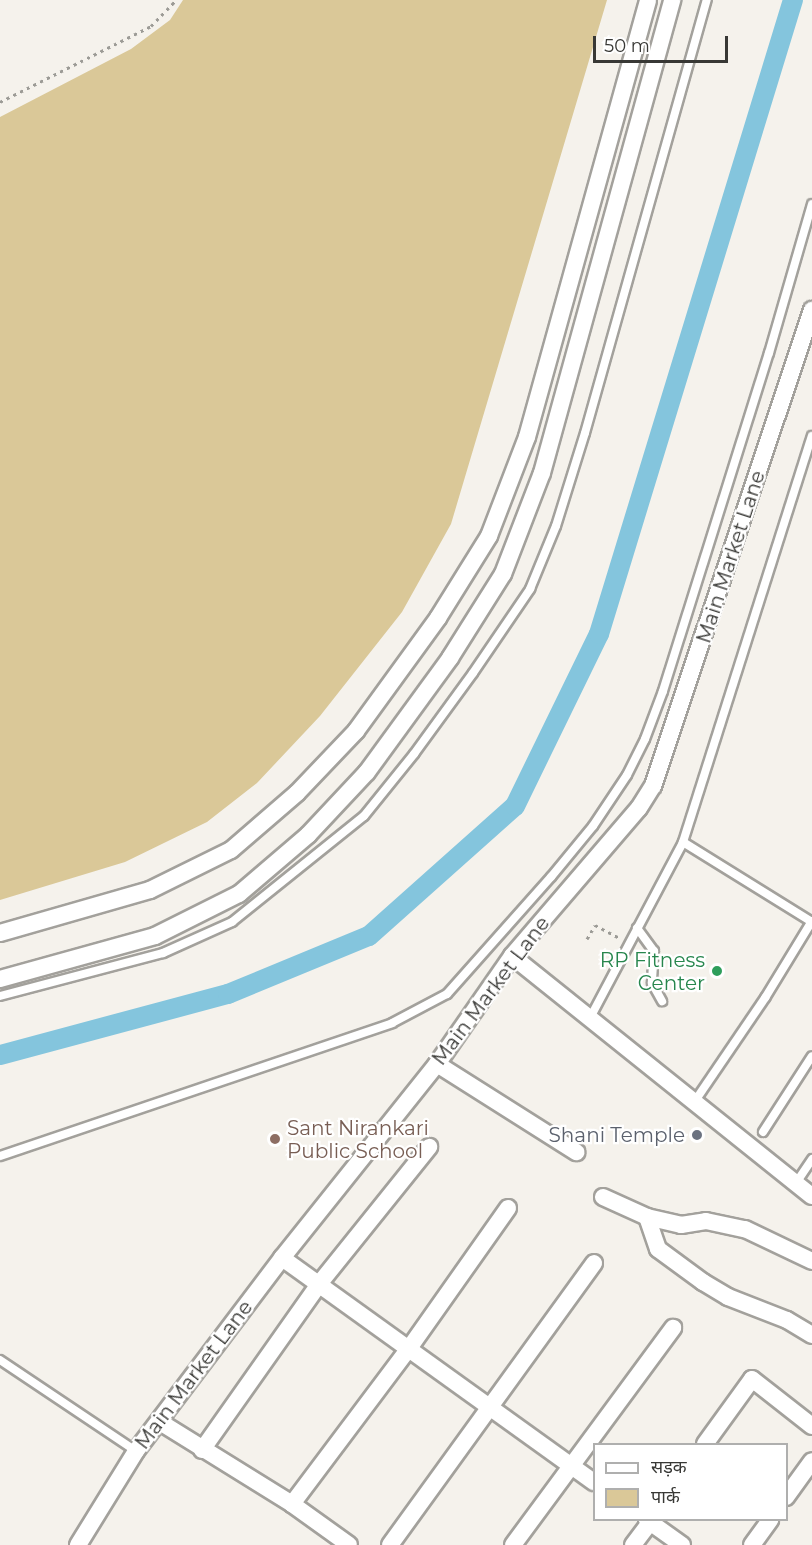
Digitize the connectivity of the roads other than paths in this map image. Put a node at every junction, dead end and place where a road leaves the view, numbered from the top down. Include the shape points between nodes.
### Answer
1 (648, 0) edge
2 (672, 0) edge
3 (707, 0) edge
4 (812, 204) edge
5 (812, 310) edge
6 (812, 436) edge
7 (809, 453) edge
8 (682, 842) junction
9 (812, 922) edge
10 (638, 928) junction
11 (0, 933) edge
12 (512, 956) junction
13 (0, 979) edge
14 (0, 996) edge
15 (662, 1001) dead end
16 (590, 1018) junction
17 (812, 1056) edge
18 (437, 1064) junction
19 (695, 1101) junction
20 (763, 1132) dead end
21 (429, 1147) dead end
22 (576, 1152) dead end
23 (0, 1156) edge
24 (812, 1159) edge
25 (796, 1183) junction
26 (812, 1196) edge
27 (603, 1197) dead end
28 (508, 1208) dead end
29 (647, 1216) junction
30 (282, 1258) junction
31 (812, 1261) edge
32 (594, 1263) dead end
33 (319, 1284) junction
34 (673, 1328) dead end
35 (812, 1335) edge
36 (410, 1347) junction
37 (0, 1360) edge
38 (492, 1407) junction
39 (160, 1422) junction
40 (812, 1426) edge
41 (706, 1443) edge
42 (202, 1450) junction
43 (136, 1451) junction
44 (812, 1461) edge
45 (572, 1465) junction
46 (593, 1481) edge
47 (788, 1494) edge
48 (292, 1504) junction
49 (649, 1521) edge
50 (651, 1521) edge
51 (769, 1521) edge
52 (78, 1545) edge
53 (349, 1545) edge
54 (390, 1545) edge
55 (513, 1545) edge
56 (633, 1545) edge
57 (682, 1545) edge
58 (752, 1545) edge

1 - 11 street via 527,436 489,536 438,618 356,731 297,793 231,850 150,890
2 - 13 street via 542,473 503,574 450,658 367,772 308,836 239,894 155,936
3 - 14 lane via 556,526 530,589 473,673 364,816 232,922 162,953
4 - 23 lane via 769,353 649,729 627,775 593,826 551,877 447,994 392,1023
5 - 12 street, Main Market Lane via 653,786 639,808
6 - 7 lane
7 - 8 lane
8 - 9 lane
8 - 10 lane
9 - 19 lane
10 - 15 lane via 654,951 651,983
10 - 16 lane
12 - 16 street
12 - 18 street, Main Market Lane
16 - 19 street
17 - 20 lane
18 - 22 street
18 - 30 street, Main Market Lane
19 - 25 street
21 - 33 street
24 - 25 lane
25 - 26 street
27 - 29 street
28 - 36 street
29 - 31 street via 681,1225 706,1221 745,1229
29 - 35 street via 658,1249 667,1258 728,1297 787,1320
30 - 33 street
30 - 39 street, Main Market Lane
32 - 38 street
33 - 36 street
33 - 42 street
34 - 45 street
36 - 38 street
36 - 48 street
37 - 43 lane
38 - 45 street
38 - 54 street
39 - 42 street
39 - 43 street, Main Market Lane
40 - 41 street via 752,1379
42 - 48 street
43 - 52 street, Main Market Lane
44 - 47 street
45 - 46 street
45 - 55 street
48 - 53 street
49 - 56 street
50 - 57 street
51 - 58 street

